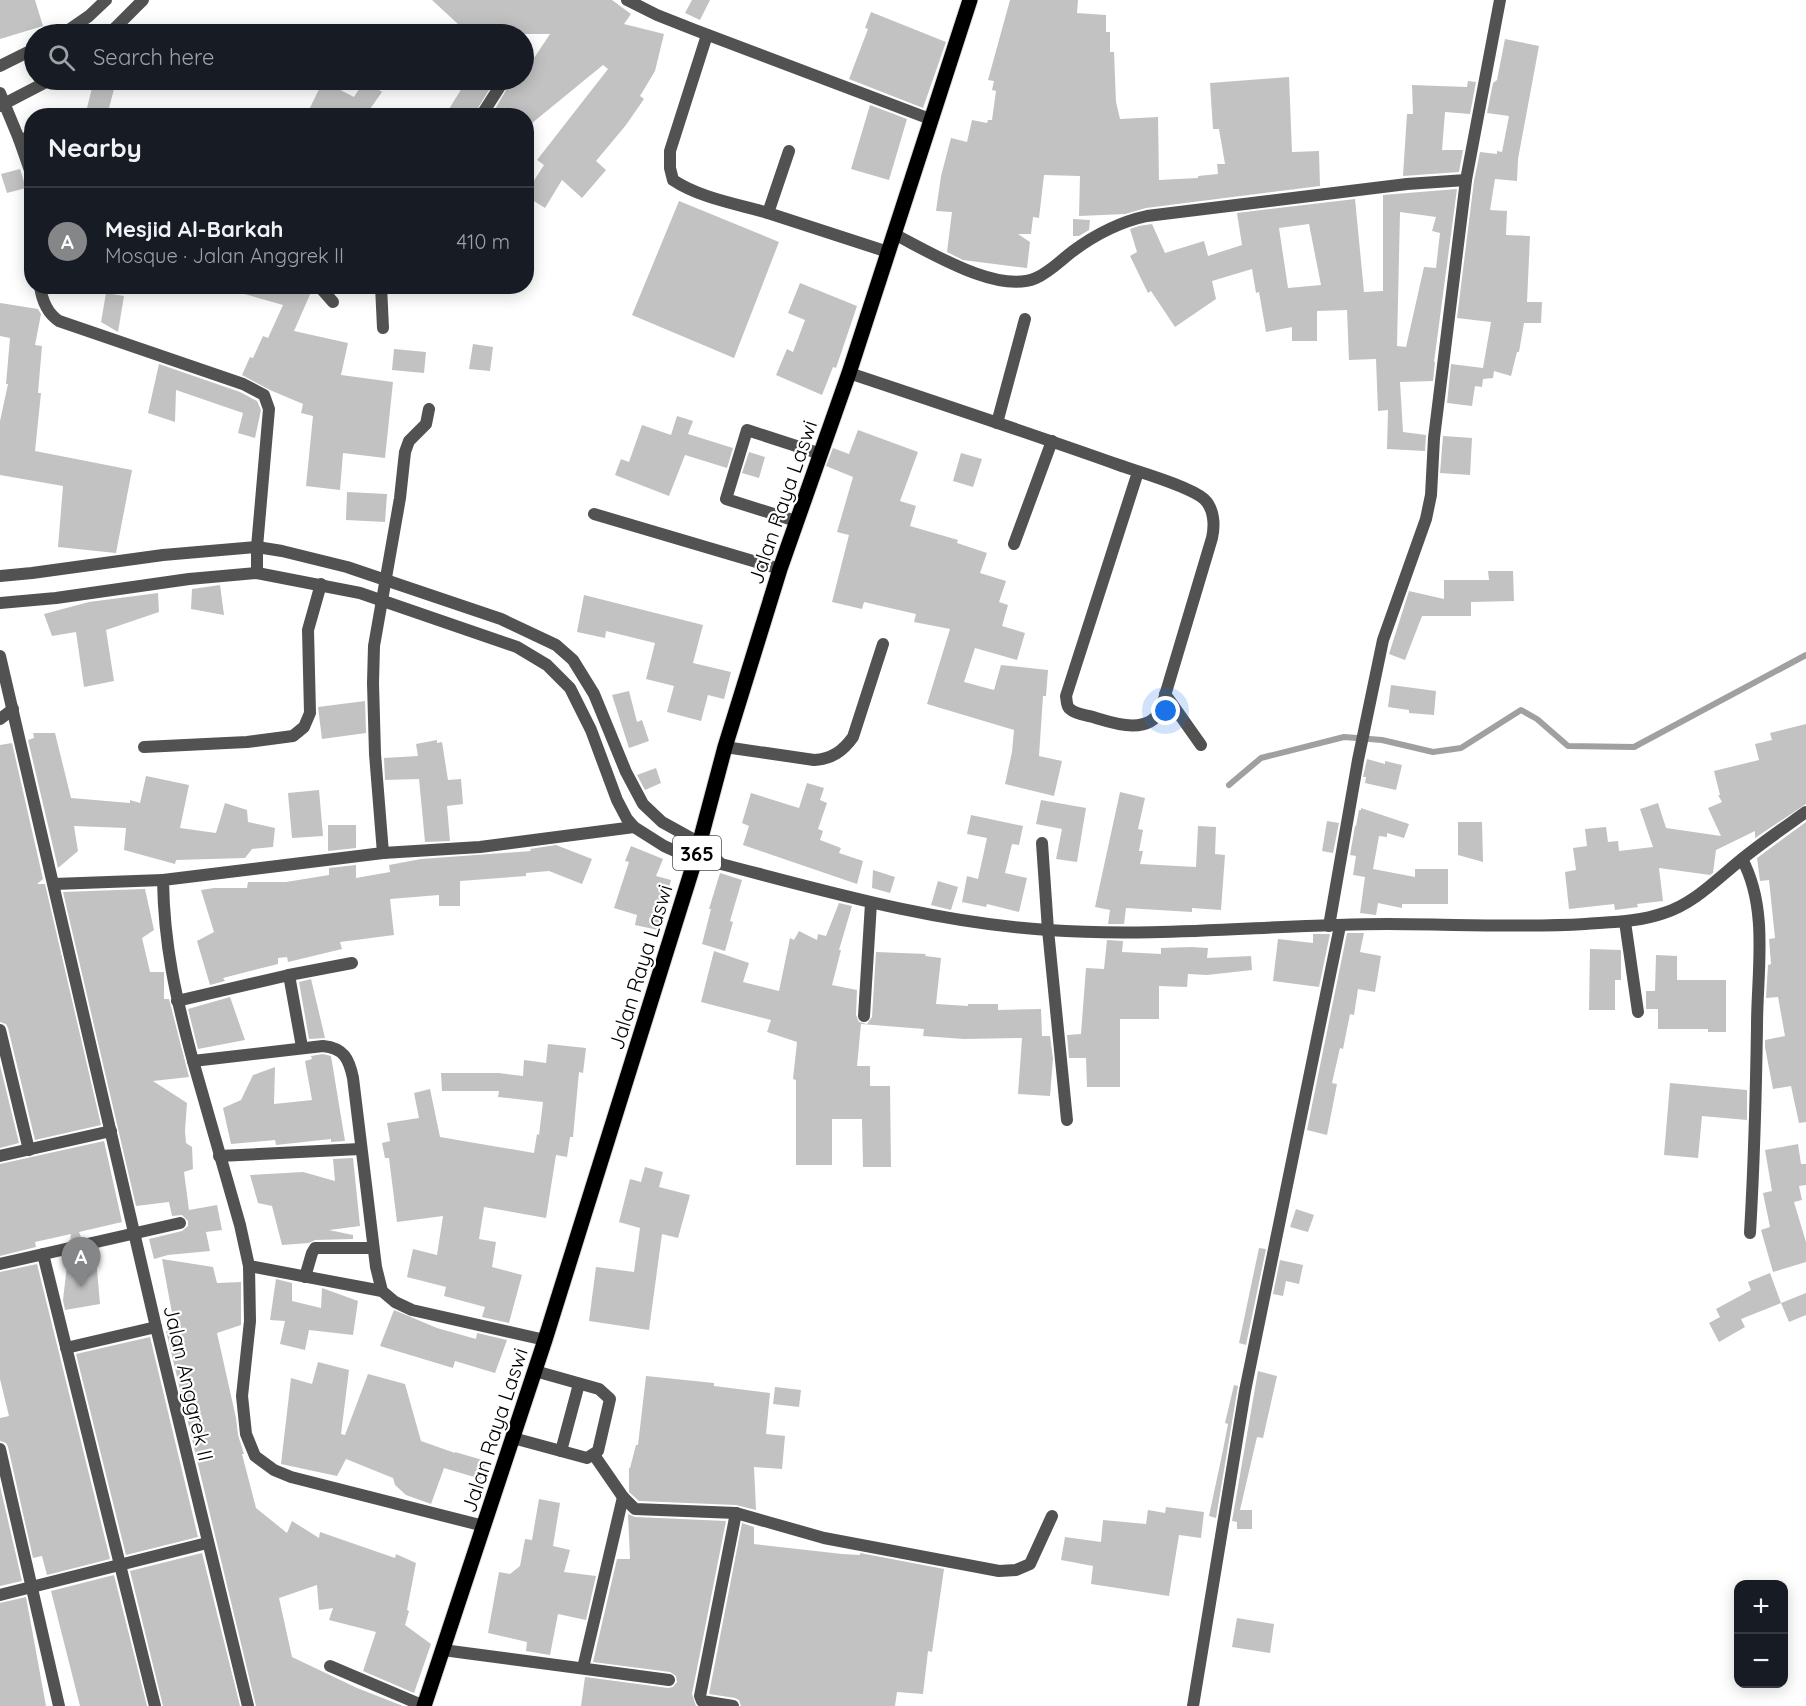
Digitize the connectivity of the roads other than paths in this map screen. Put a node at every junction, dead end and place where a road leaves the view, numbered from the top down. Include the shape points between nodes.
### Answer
1 (105, 0) edge
2 (143, 0) edge
3 (627, 0) edge
4 (970, 0) edge
5 (1500, 0) edge
6 (77, 24) edge
7 (119, 24) edge
8 (707, 35) junction
9 (24, 54) edge
10 (0, 66) edge
11 (26, 90) edge
12 (498, 90) edge
13 (2, 100) edge
14 (486, 108) edge
15 (930, 119) junction
16 (24, 136) edge
17 (789, 151) dead end
18 (1466, 180) junction
19 (768, 213) junction
20 (894, 234) junction
21 (888, 252) junction
22 (42, 294) edge
23 (326, 294) edge
24 (381, 294) edge
25 (333, 302) dead end
26 (1026, 319) dead end
27 (383, 328) dead end
28 (849, 373) junction
29 (429, 409) dead end
30 (997, 423) junction
31 (1052, 441) junction
32 (821, 454) junction
33 (1138, 472) junction
34 (594, 514) dead end
35 (796, 522) junction
36 (1014, 544) dead end
37 (257, 547) junction
38 (780, 569) junction
39 (257, 573) junction
40 (0, 576) edge
41 (386, 579) junction
42 (321, 584) junction
43 (381, 600) junction
44 (0, 603) edge
45 (883, 644) dead end
46 (0, 656) edge
47 (1165, 694) junction
48 (13, 709) junction
49 (0, 719) edge
50 (1201, 745) dead end
51 (144, 747) dead end
52 (725, 747) junction
53 (1806, 812) edge
54 (634, 827) junction
55 (700, 843) junction
56 (1042, 843) dead end
57 (382, 854) junction
58 (1742, 859) junction
59 (695, 860) junction
60 (721, 864) junction
61 (163, 880) junction
62 (54, 884) junction
63 (871, 903) junction
64 (1625, 922) junction
65 (1334, 926) junction
66 (1048, 930) junction
67 (352, 963) dead end
68 (289, 975) junction
69 (177, 1000) junction
70 (1638, 1012) dead end
71 (864, 1016) dead end
72 (0, 1030) edge
73 (302, 1047) junction
74 (193, 1061) junction
75 (1067, 1120) dead end
76 (111, 1131) junction
77 (360, 1149) junction
78 (28, 1150) junction
79 (0, 1156) edge
80 (219, 1156) junction
81 (180, 1223) dead end
82 (134, 1233) junction
83 (1750, 1233) dead end
84 (373, 1248) junction
85 (43, 1254) junction
86 (0, 1264) edge
87 (249, 1266) junction
88 (305, 1277) junction
89 (382, 1291) junction
90 (156, 1327) junction
91 (545, 1340) junction
92 (66, 1348) junction
93 (535, 1371) junction
94 (579, 1384) junction
95 (513, 1438) junction
96 (0, 1449) edge
97 (561, 1451) junction
98 (594, 1455) junction
99 (622, 1497) junction
100 (736, 1513) junction
101 (1052, 1516) dead end
102 (484, 1526) junction
103 (207, 1543) junction
104 (121, 1565) junction
105 (33, 1587) junction
106 (0, 1595) edge
107 (443, 1650) junction
108 (330, 1666) dead end
109 (583, 1668) junction
110 (669, 1680) dead end
111 (59, 1706) edge
112 (154, 1706) edge
113 (248, 1706) edge
114 (424, 1706) edge
115 (733, 1706) edge
116 (1193, 1706) edge

1 - 6 street
2 - 7 street
3 - 8 street
4 - 15 main road, Jalan Raya Laswi / 365
5 - 18 street
8 - 15 street
8 - 19 street via 670,151 673,180
9 - 10 street
11 - 13 street
12 - 14 street
13 - 16 street
15 - 20 main road, Jalan Raya Laswi / 365
17 - 19 street
18 - 20 street via 1407,184 1130,220 1103,232 1042,275 1021,282 982,275
18 - 65 street via 1434,438 1431,495 1383,640 1358,760
19 - 21 street
20 - 21 main road, Jalan Raya Laswi / 365
21 - 28 main road, Jalan Raya Laswi / 365
22 - 37 street via 46,309 60,321 243,384 266,397 269,416
23 - 25 street
24 - 27 street
26 - 30 street
28 - 30 street
28 - 32 main road, Jalan Raya Laswi / 365
29 - 41 street via 426,424 409,441 405,453
30 - 31 street
31 - 33 street
31 - 36 street
32 - 35 main road, Jalan Raya Laswi / 365
32 - 35 street via 747,430 726,499
33 - 47 street via 1196,494 1208,504 1212,517 1208,555
33 - 47 street via 1066,700 1075,712 1138,725 1158,715
34 - 38 street
35 - 38 main road, Jalan Raya Laswi / 365
37 - 39 street
37 - 40 street via 203,550
37 - 41 street via 317,558
38 - 52 main road, Jalan Raya Laswi / 365
39 - 42 street
39 - 44 street
41 - 43 street
41 - 55 street via 501,619 565,652 590,687 643,804 662,822
42 - 43 street
42 - 51 street via 308,630 310,713 304,727 293,736 248,742
43 - 54 street via 517,647 561,677 578,701 616,800
43 - 57 street via 373,683
45 - 52 street via 853,737 837,754 814,760
46 - 48 street, Jalan Anggrek II
47 - 50 street
48 - 49 street
48 - 62 street, Jalan Anggrek II
52 - 55 main road, Jalan Raya Laswi / 365
53 - 58 street
54 - 57 street via 480,847
54 - 59 street
55 - 59 main road, Jalan Raya Laswi / 365
55 - 60 street
56 - 66 street
57 - 61 street
58 - 64 street via 1676,909
58 - 83 street via 1752,884 1759,929
59 - 60 street
59 - 91 main road, Jalan Raya Laswi / 365
60 - 63 street
61 - 62 street
61 - 69 street via 166,944
62 - 76 street, Jalan Anggrek II
63 - 66 street via 972,922
63 - 71 street
64 - 65 street via 1543,927
64 - 70 street
65 - 66 street via 1163,932
65 - 116 street via 1245,1391
66 - 75 street
67 - 68 street
68 - 69 street
68 - 73 street
69 - 74 street
72 - 78 street
73 - 74 street
73 - 77 street via 332,1047 348,1059
74 - 80 street
76 - 78 street
76 - 82 street, Jalan Anggrek II
77 - 80 street
77 - 84 street
78 - 79 street
80 - 87 street
81 - 82 street
82 - 85 street
82 - 90 street, Jalan Anggrek II
84 - 88 street via 315,1248
84 - 89 street
85 - 86 street
85 - 92 street
87 - 88 street
87 - 102 street via 250,1320 242,1396 246,1434 255,1456 291,1478
88 - 89 street
89 - 91 street via 412,1310
90 - 92 street
90 - 103 street, Jalan Anggrek II
91 - 93 main road, Jalan Raya Laswi / 365
92 - 104 street
93 - 94 street
93 - 95 main road, Jalan Raya Laswi / 365
94 - 97 street
94 - 98 street via 599,1389 610,1399 602,1443
95 - 97 street
95 - 102 main road, Jalan Raya Laswi / 365
96 - 105 street
97 - 98 street via 587,1458
98 - 99 street
99 - 100 street via 635,1509
99 - 109 street
100 - 101 street via 824,1538 999,1571 1030,1564
100 - 115 street via 700,1696 702,1701
102 - 107 main road, Jalan Raya Laswi / 365
103 - 104 street
103 - 113 street, Jalan Anggrek II
104 - 105 street
104 - 112 street
105 - 106 street
105 - 111 street
107 - 109 street
107 - 114 main road, Jalan Raya Laswi / 365
108 - 114 street
109 - 110 street

